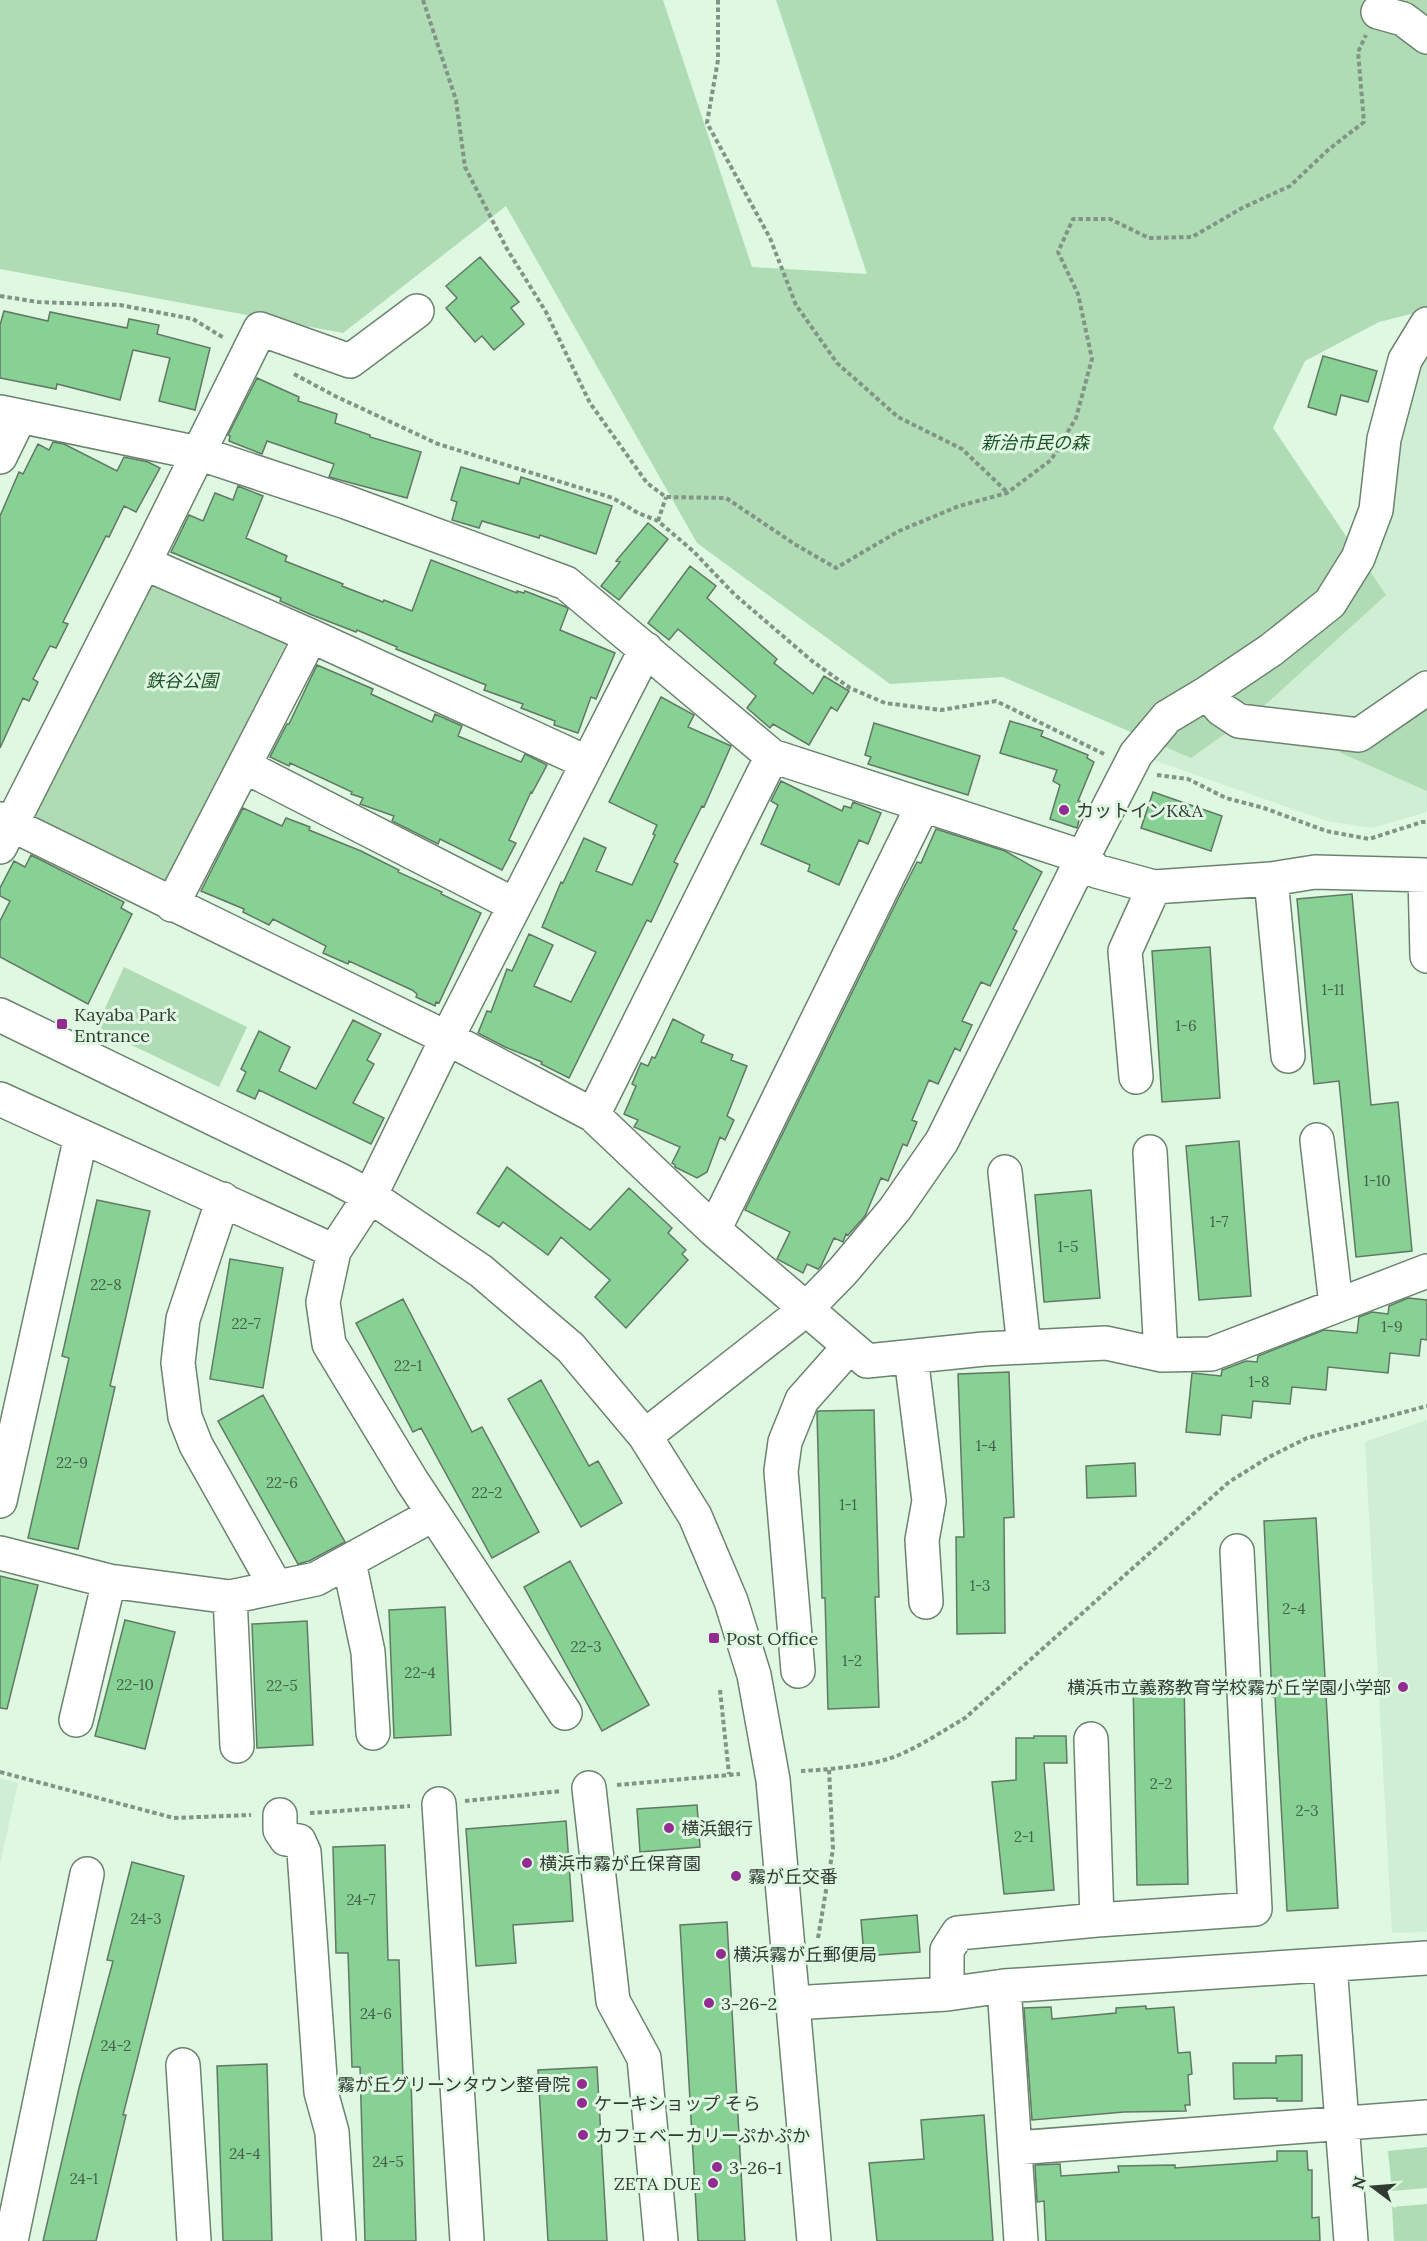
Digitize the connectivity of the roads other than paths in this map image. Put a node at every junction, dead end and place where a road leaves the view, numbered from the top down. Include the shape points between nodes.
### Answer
1 (1378, 12) road end
2 (1427, 37) edge
3 (417, 311) dead end
4 (1425, 331) edge
5 (10, 414) edge
6 (198, 453) junction
7 (0, 457) edge
8 (144, 563) junction
9 (310, 636) junction
10 (646, 649) junction
11 (1427, 688) edge
12 (1207, 693) junction
13 (772, 756) junction
14 (586, 762) junction
15 (244, 766) junction
16 (923, 805) junction
17 (4, 830) edge
18 (1083, 857) junction
19 (1426, 875) edge
20 (1271, 879) junction
21 (1154, 887) junction
22 (172, 904) junction
23 (515, 905) junction
24 (1427, 956) edge
25 (0, 1015) edge
26 (447, 1038) junction
27 (1288, 1056) dead end
28 (1136, 1077) dead end
29 (0, 1099) edge
30 (593, 1115) junction
31 (81, 1136) junction
32 (1317, 1140) dead end
33 (1150, 1152) dead end
34 (1005, 1172) dead end
35 (370, 1196) junction
36 (223, 1199) junction
37 (714, 1230) junction
38 (334, 1251) junction
39 (1427, 1271) edge
40 (1336, 1305) junction
41 (805, 1310) junction
42 (849, 1347) junction
43 (1024, 1347) junction
44 (1161, 1355) junction
45 (911, 1357) junction
46 (645, 1436) junction
47 (0, 1501) edge
48 (434, 1514) junction
49 (1237, 1551) dead end
50 (0, 1553) edge
51 (349, 1562) junction
52 (109, 1581) junction
53 (276, 1587) junction
54 (230, 1597) junction
55 (926, 1602) dead end
56 (798, 1671) dead end
57 (565, 1713) dead end
58 (76, 1720) dead end
59 (373, 1733) dead end
60 (1091, 1740) dead end
61 (237, 1746) dead end
62 (589, 1788) road end
63 (438, 1804) road end
64 (280, 1815) road end
65 (87, 1874) dead end
66 (1097, 1920) junction
67 (1427, 1958) edge
68 (1330, 1965) junction
69 (1004, 1986) junction
70 (946, 1994) junction
71 (792, 2003) junction
72 (183, 2065) dead end
73 (1427, 2117) edge
74 (1343, 2123) junction
75 (1015, 2148) junction
76 (11, 2241) edge
77 (194, 2241) edge
78 (339, 2241) edge
79 (467, 2241) edge
80 (661, 2241) edge
81 (814, 2241) edge
82 (1021, 2241) edge
83 (1352, 2241) edge

1 - 2 street via 1403,19
3 - 6 street via 350,361 260,329
4 - 12 street via 1405,360 1384,439 1376,510 1358,558 1330,603
5 - 6 street
5 - 7 street
6 - 8 street
6 - 10 street via 566,583
8 - 9 street
8 - 17 street
9 - 14 street
9 - 15 street
10 - 13 street
10 - 14 street
11 - 12 street via 1359,735 1239,721
12 - 18 street via 1167,717 1136,754
13 - 16 street
13 - 30 street
14 - 23 street
15 - 22 street
15 - 23 street
16 - 18 street
16 - 37 street
17 - 22 street
18 - 21 street via 1096,871
18 - 41 street via 942,1140 896,1209
19 - 20 street via 1314,872
19 - 24 street
20 - 21 street
20 - 27 street
21 - 28 street via 1125,951
22 - 26 street
23 - 26 street
25 - 35 street
26 - 30 street
26 - 35 street
29 - 31 street
30 - 37 street
31 - 36 street
31 - 47 street
32 - 40 street
33 - 44 street
34 - 43 street
35 - 38 street
35 - 46 street via 482,1271 571,1348
36 - 38 street
36 - 53 street via 183,1319 178,1363 185,1417 196,1445
37 - 41 street
38 - 48 street via 323,1302 329,1344
39 - 40 street
40 - 44 street via 1211,1354
41 - 42 street
41 - 46 street
42 - 45 street via 867,1362
42 - 56 street via 802,1400 785,1442 782,1471
43 - 44 street via 1106,1343
43 - 45 street
45 - 55 street via 929,1501 922,1540
46 - 71 street via 695,1516 731,1601 754,1675 773,1780
48 - 51 street
48 - 57 street
49 - 66 street via 1256,1909
50 - 52 street
51 - 53 street via 316,1578
51 - 59 street via 368,1652
52 - 54 street
52 - 58 street
53 - 54 street
54 - 61 street
60 - 66 street
62 - 80 street via 613,2001 644,2058
63 - 79 street
64 - 78 street via 280,1830 286,1839 299,1841 304,1852 321,2092 332,2132
65 - 76 street
66 - 70 street via 958,1933 947,1950
67 - 68 street
68 - 69 street
68 - 74 street
69 - 70 street
69 - 75 street
70 - 71 street
71 - 81 street
72 - 77 street
73 - 74 street
74 - 75 street
74 - 83 street
75 - 82 street

